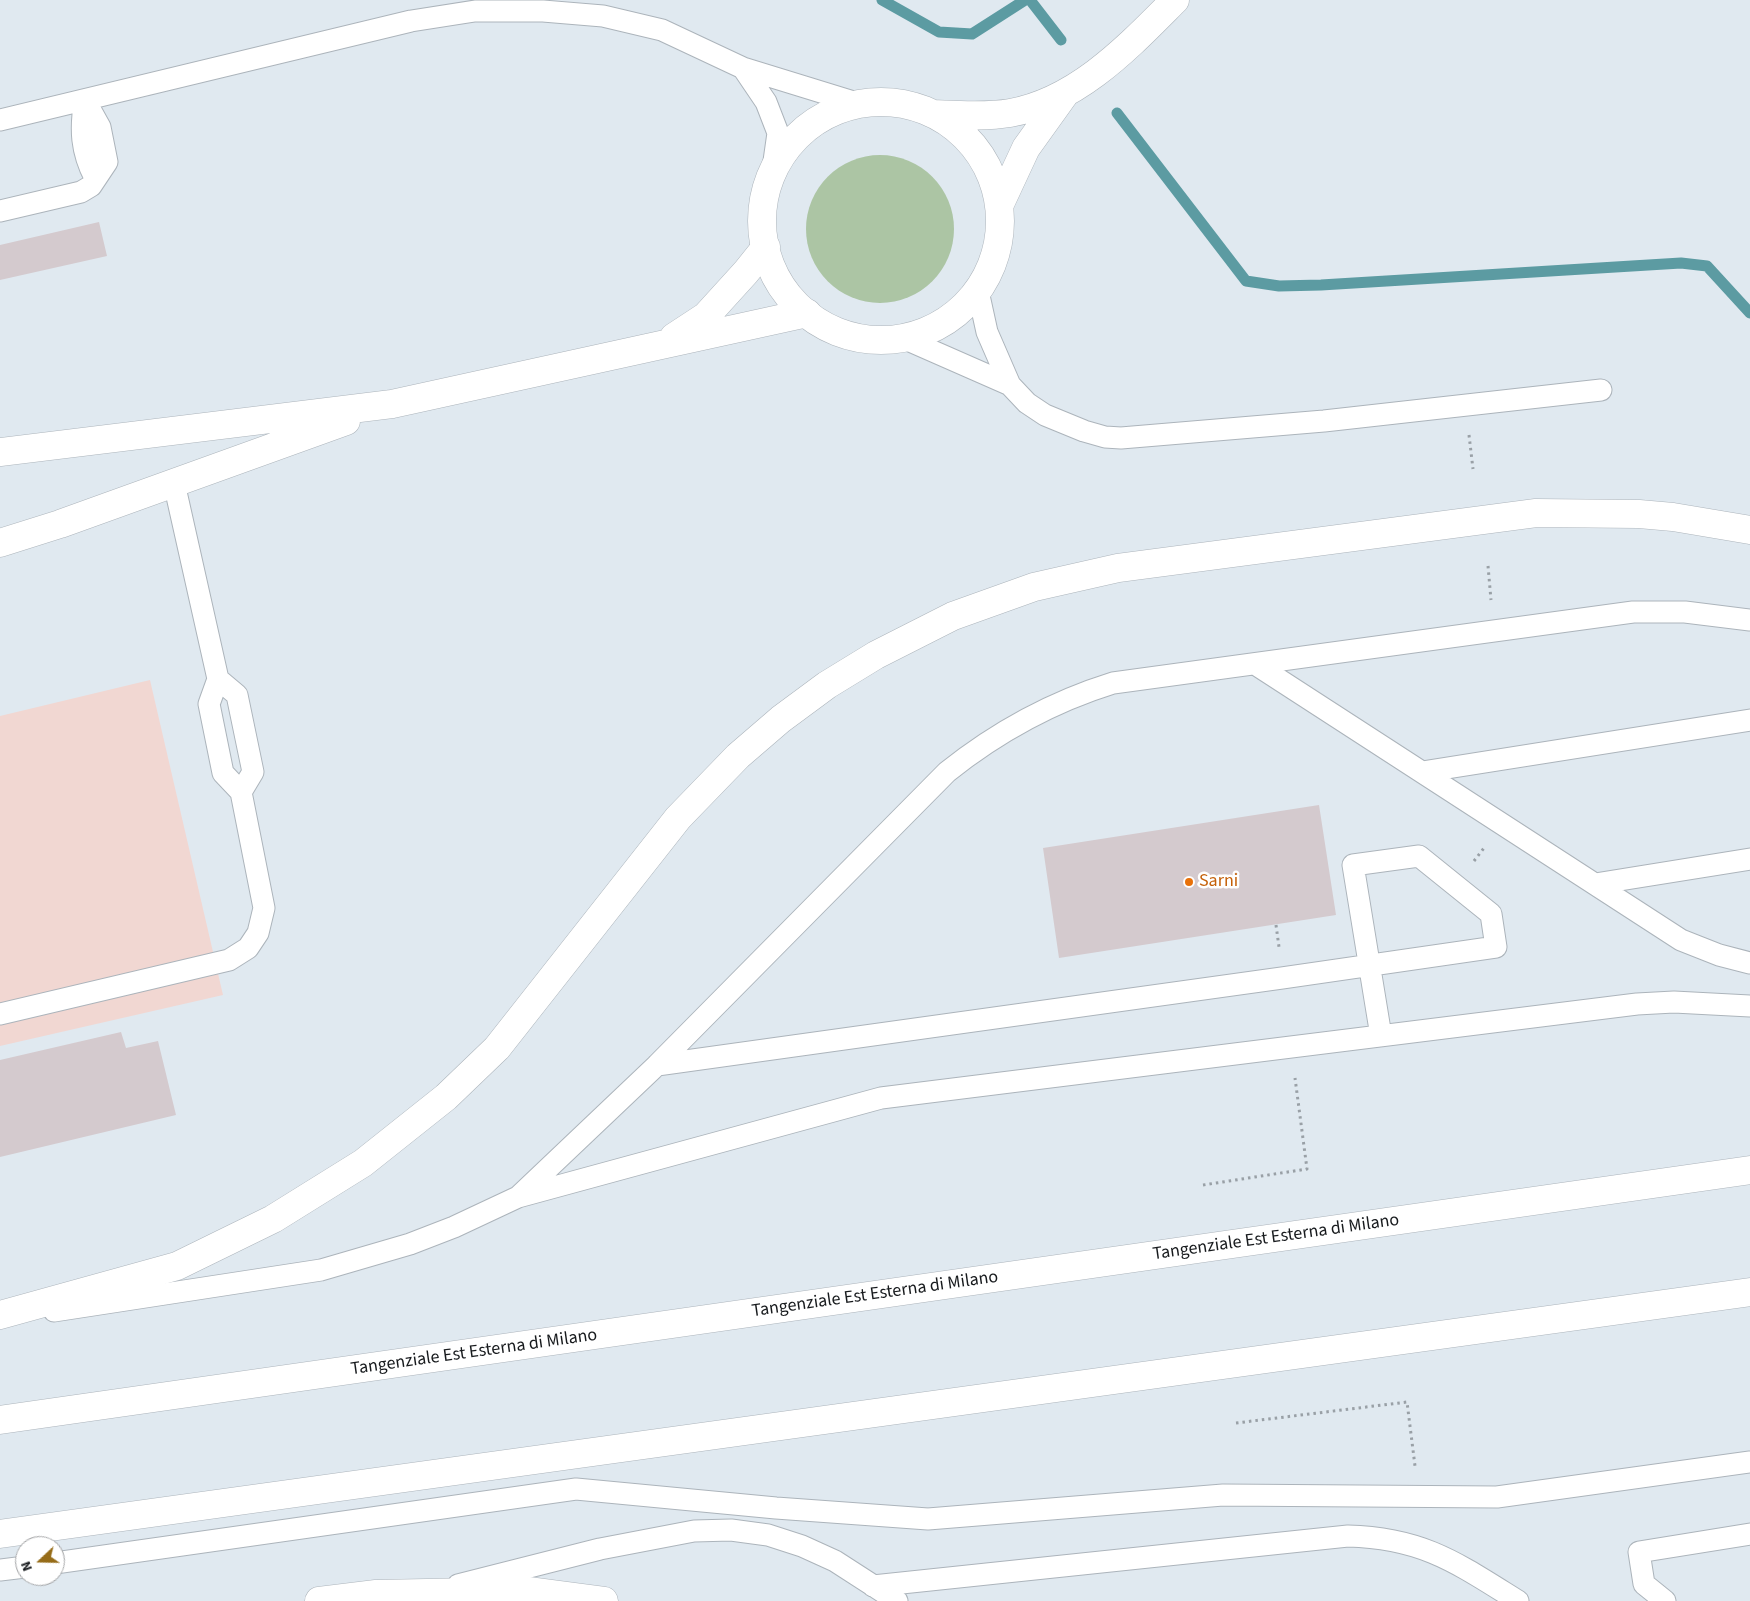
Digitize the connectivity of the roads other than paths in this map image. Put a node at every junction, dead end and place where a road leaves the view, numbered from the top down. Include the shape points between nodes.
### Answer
1 (1175, 0) edge
2 (743, 68) junction
3 (1064, 95) junction
4 (85, 100) junction
5 (860, 104) junction
6 (934, 114) junction
7 (0, 120) edge
8 (772, 175) junction
9 (999, 206) junction
10 (0, 211) edge
11 (766, 246) junction
12 (978, 291) junction
13 (807, 313) junction
14 (903, 338) junction
15 (663, 345) junction
16 (1010, 385) junction
17 (1601, 390) dead end
18 (392, 404) junction
19 (0, 452) edge
20 (174, 483) junction
21 (1750, 530) edge
22 (0, 543) edge
23 (1750, 620) edge
24 (1255, 664) junction
25 (218, 679) junction
26 (1750, 720) edge
27 (1422, 772) junction
28 (241, 792) junction
29 (1750, 859) edge
30 (1596, 884) junction
31 (1750, 963) edge
32 (1370, 965) junction
33 (1750, 1006) edge
34 (0, 1014) edge
35 (1381, 1036) junction
36 (657, 1065) junction
37 (1750, 1170) edge
38 (518, 1197) junction
39 (1750, 1292) edge
40 (0, 1314) edge
41 (0, 1319) edge
42 (0, 1420) edge
43 (1750, 1462) edge
44 (728, 1504) junction
45 (0, 1534) edge
46 (1750, 1534) edge
47 (796, 1544) junction
48 (65, 1562) edge
49 (15, 1568) edge
50 (0, 1570) edge
51 (873, 1586) junction
52 (421, 1595) junction
53 (319, 1601) edge
54 (604, 1601) edge
55 (897, 1601) edge
56 (1518, 1601) edge
57 (1665, 1601) edge

1 - 3 main road via 1128,48
2 - 4 lane via 662,30 603,16 543,11 475,11 411,21
2 - 5 lane
2 - 8 lane via 766,102 778,133
3 - 6 main road via 1011,113 976,116
3 - 9 main road via 1026,148
4 - 7 lane
4 - 10 lane via 80,127 94,178 91,186 81,192
5 - 6 main road via 898,103
5 - 8 main road via 831,113 807,128 786,150
6 - 9 main road via 974,147 993,181
8 - 11 main road via 764,200
9 - 12 main road via 998,244
11 - 13 main road via 782,285
11 - 15 main road via 706,316
12 - 14 main road via 939,325
12 - 16 lane via 987,332
13 - 14 main road via 852,336
13 - 15 main road
14 - 16 lane
15 - 18 main road
16 - 17 lane via 1027,403 1045,415 1084,431 1121,438 1324,421
18 - 19 main road
18 - 20 main road
20 - 22 main road
20 - 25 lane
21 - 40 main road via 1639,514 1536,513 1118,568 1034,587 953,616 876,655 827,685 738,756 678,818 497,1048 446,1097 363,1163 272,1220 177,1266
23 - 24 lane via 1685,612 1633,612
24 - 27 lane
24 - 36 lane via 1095,688 1026,719 977,749 947,772
25 - 28 lane via 209,704 223,773
25 - 28 lane via 237,695 253,772
26 - 27 lane
27 - 30 lane
28 - 34 lane via 264,908 258,933 248,948 229,960
29 - 30 lane
30 - 31 lane via 1681,940
32 - 32 lane via 1353,865 1419,856 1491,914 1496,947
32 - 35 lane
32 - 36 lane
33 - 35 lane via 1674,1002 1637,1004
35 - 38 lane via 880,1098
36 - 38 lane
37 - 42 main road, Tangenziale Est Esterna di Milano
38 - 41 lane via 410,1244 321,1270
39 - 45 main road
43 - 44 lane via 1497,1497 1223,1495 928,1519
44 - 47 lane
44 - 48 lane via 576,1489
46 - 57 lane via 1640,1552 1644,1584
47 - 51 lane via 835,1562
47 - 52 lane via 749,1532 694,1531 600,1549
49 - 50 lane
51 - 55 lane
51 - 56 lane via 1321,1537 1355,1536 1402,1542 1442,1555
52 - 53 main road via 376,1594
52 - 54 main road via 528,1591

